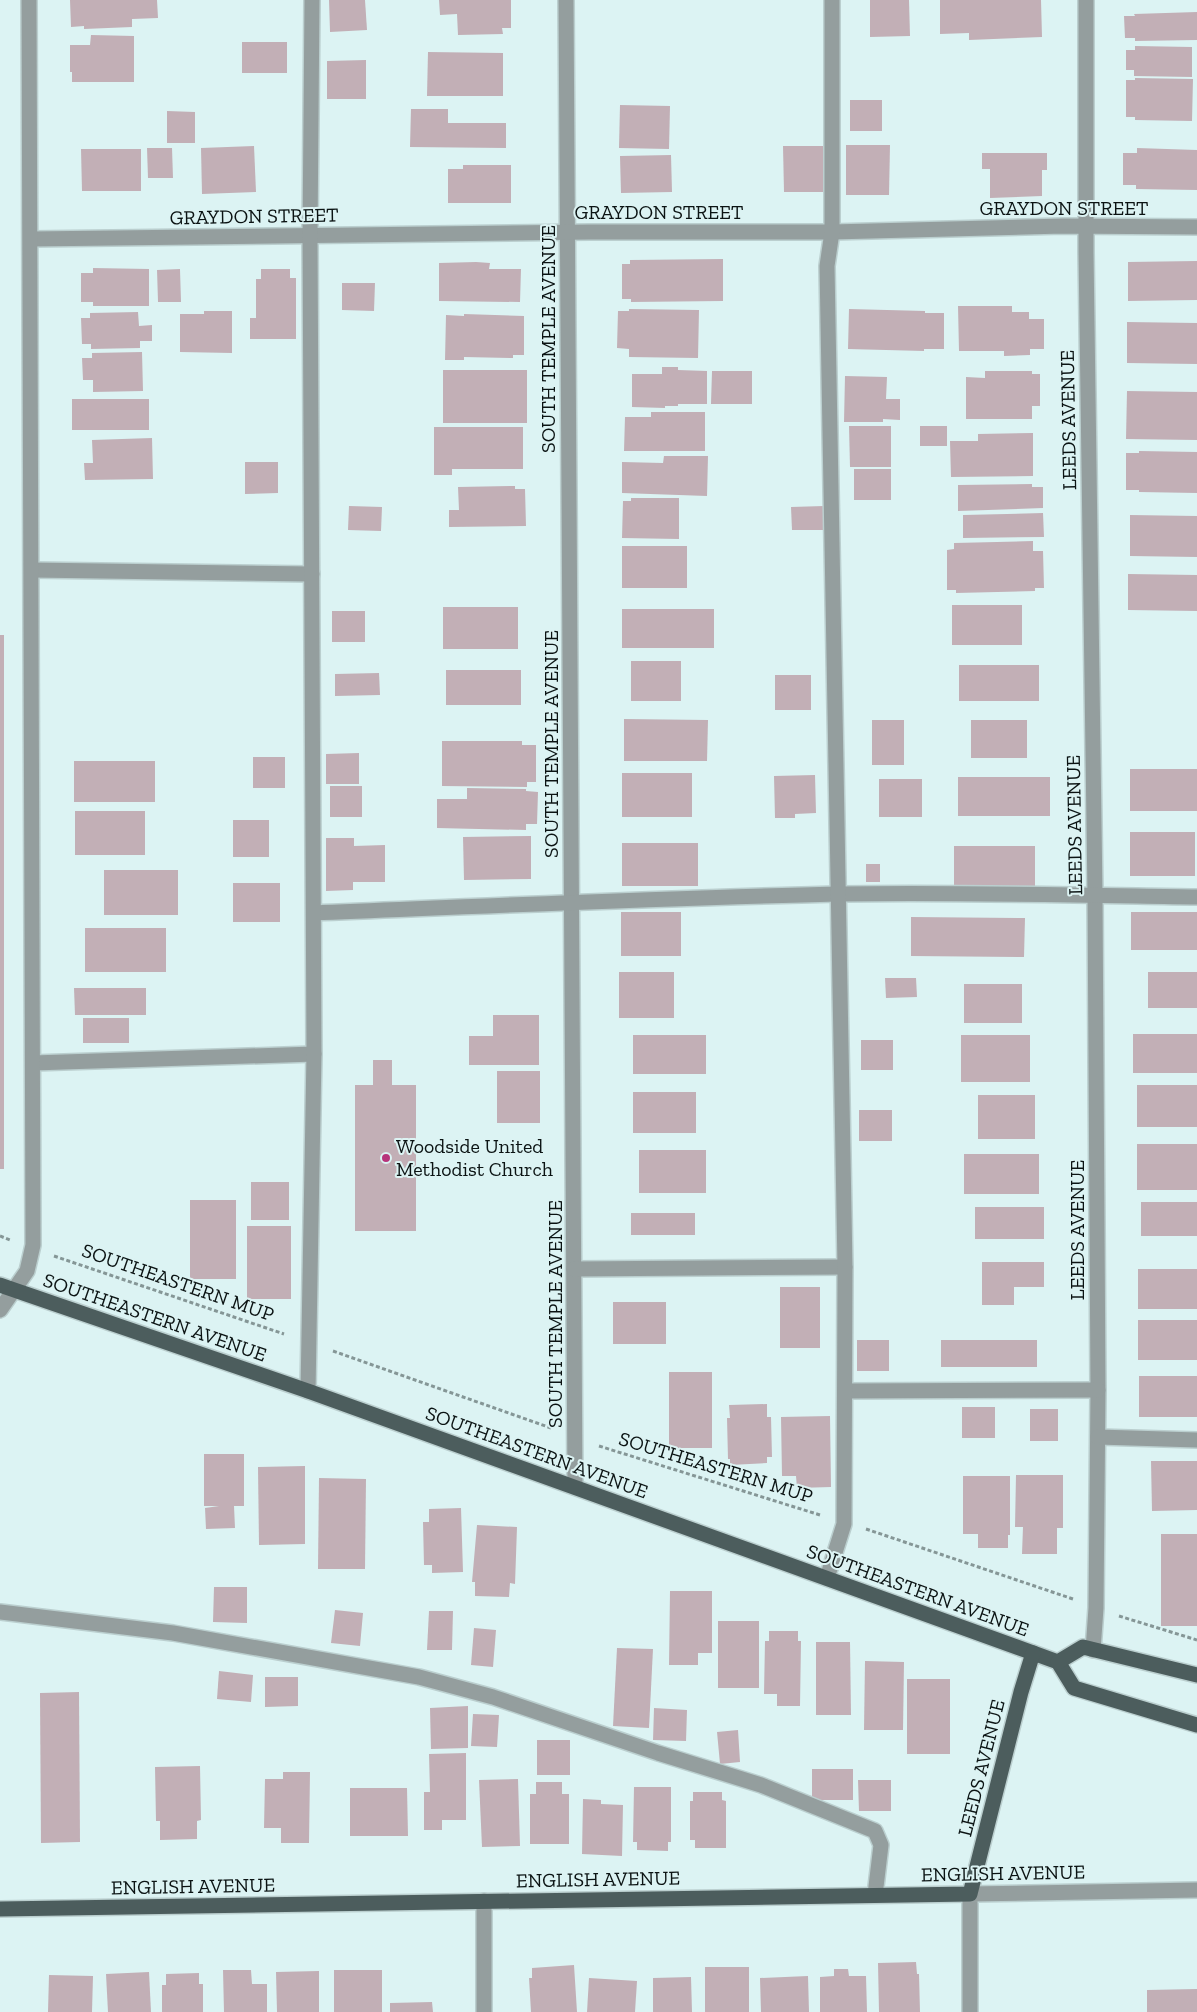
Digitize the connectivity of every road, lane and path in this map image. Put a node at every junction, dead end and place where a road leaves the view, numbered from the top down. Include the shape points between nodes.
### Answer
1 (30, 0) edge
2 (312, 0) edge
3 (566, 0) edge
4 (832, 0) edge
5 (1086, 0) edge
6 (1086, 226) junction
7 (1197, 227) edge
8 (567, 232) junction
9 (832, 232) junction
10 (310, 235) junction
11 (31, 239) junction
12 (32, 570) junction
13 (312, 574) junction
14 (839, 894) junction
15 (1095, 895) junction
16 (1197, 897) edge
17 (572, 902) junction
18 (314, 913) junction
19 (314, 1054) junction
20 (33, 1063) junction
21 (0, 1236) edge
22 (9, 1240) dead end
23 (53, 1256) dead end
24 (845, 1267) junction
25 (574, 1269) junction
26 (7, 1288) edge
27 (0, 1310) edge
28 (293, 1337) dead end
29 (325, 1348) dead end
30 (1098, 1390) junction
31 (308, 1391) junction
32 (845, 1391) junction
33 (552, 1428) dead end
34 (1098, 1437) junction
35 (1197, 1440) edge
36 (595, 1445) dead end
37 (575, 1487) junction
38 (828, 1518) dead end
39 (863, 1528) dead end
40 (827, 1578) junction
41 (1075, 1600) dead end
42 (0, 1612) edge
43 (1118, 1616) dead end
44 (1197, 1640) edge
45 (1093, 1650) junction
46 (1033, 1653) junction
47 (1058, 1662) junction
48 (1197, 1675) edge
49 (1197, 1725) edge
50 (1197, 1890) edge
51 (970, 1894) junction
52 (875, 1895) junction
53 (484, 1901) junction
54 (0, 1909) edge
55 (484, 2012) edge
56 (970, 2012) edge

1 - 11 street
2 - 10 street
3 - 8 street, SOUTH TEMPLE AVENUE
4 - 9 street
5 - 6 street, LEEDS AVENUE
6 - 7 street, GRAYDON STREET
6 - 9 street, GRAYDON STREET
6 - 15 street, LEEDS AVENUE
8 - 9 street, GRAYDON STREET
8 - 10 street, GRAYDON STREET
8 - 17 street, SOUTH TEMPLE AVENUE
9 - 14 street via 828,266
10 - 11 street, GRAYDON STREET
10 - 13 street
11 - 12 street
12 - 13 street
12 - 20 street
13 - 18 street
14 - 15 street
14 - 17 street
14 - 24 street
15 - 16 street
15 - 30 street, LEEDS AVENUE
17 - 18 street
17 - 25 street, SOUTH TEMPLE AVENUE
18 - 19 street
19 - 20 street
19 - 31 street
20 - 26 street via 33,1246 27,1272
21 - 22 path
23 - 28 path, SOUTHEASTERN MUP
24 - 25 street
24 - 32 street
25 - 37 street, SOUTH TEMPLE AVENUE
26 - 27 street
26 - 31 main road, SOUTHEASTERN AVENUE
29 - 33 path
30 - 32 street
30 - 34 street, LEEDS AVENUE
31 - 37 main road, SOUTHEASTERN AVENUE
32 - 40 street via 844,1524
34 - 35 street
34 - 45 street, LEEDS AVENUE
36 - 38 path, SOUTHEASTERN MUP
37 - 40 main road, SOUTHEASTERN AVENUE
39 - 41 path
40 - 46 main road, SOUTHEASTERN AVENUE
42 - 52 street via 173,1633 419,1677 493,1697 761,1786 875,1831 881,1845
43 - 44 path
45 - 47 main road via 1083,1647
45 - 48 main road
46 - 47 main road, SOUTHEASTERN AVENUE
46 - 51 main road, LEEDS AVENUE
47 - 49 main road via 1074,1688
50 - 51 street, ENGLISH AVENUE
51 - 52 main road, ENGLISH AVENUE
51 - 56 street, LEEDS AVENUE
52 - 53 main road, ENGLISH AVENUE
53 - 54 main road, ENGLISH AVENUE
53 - 55 street

